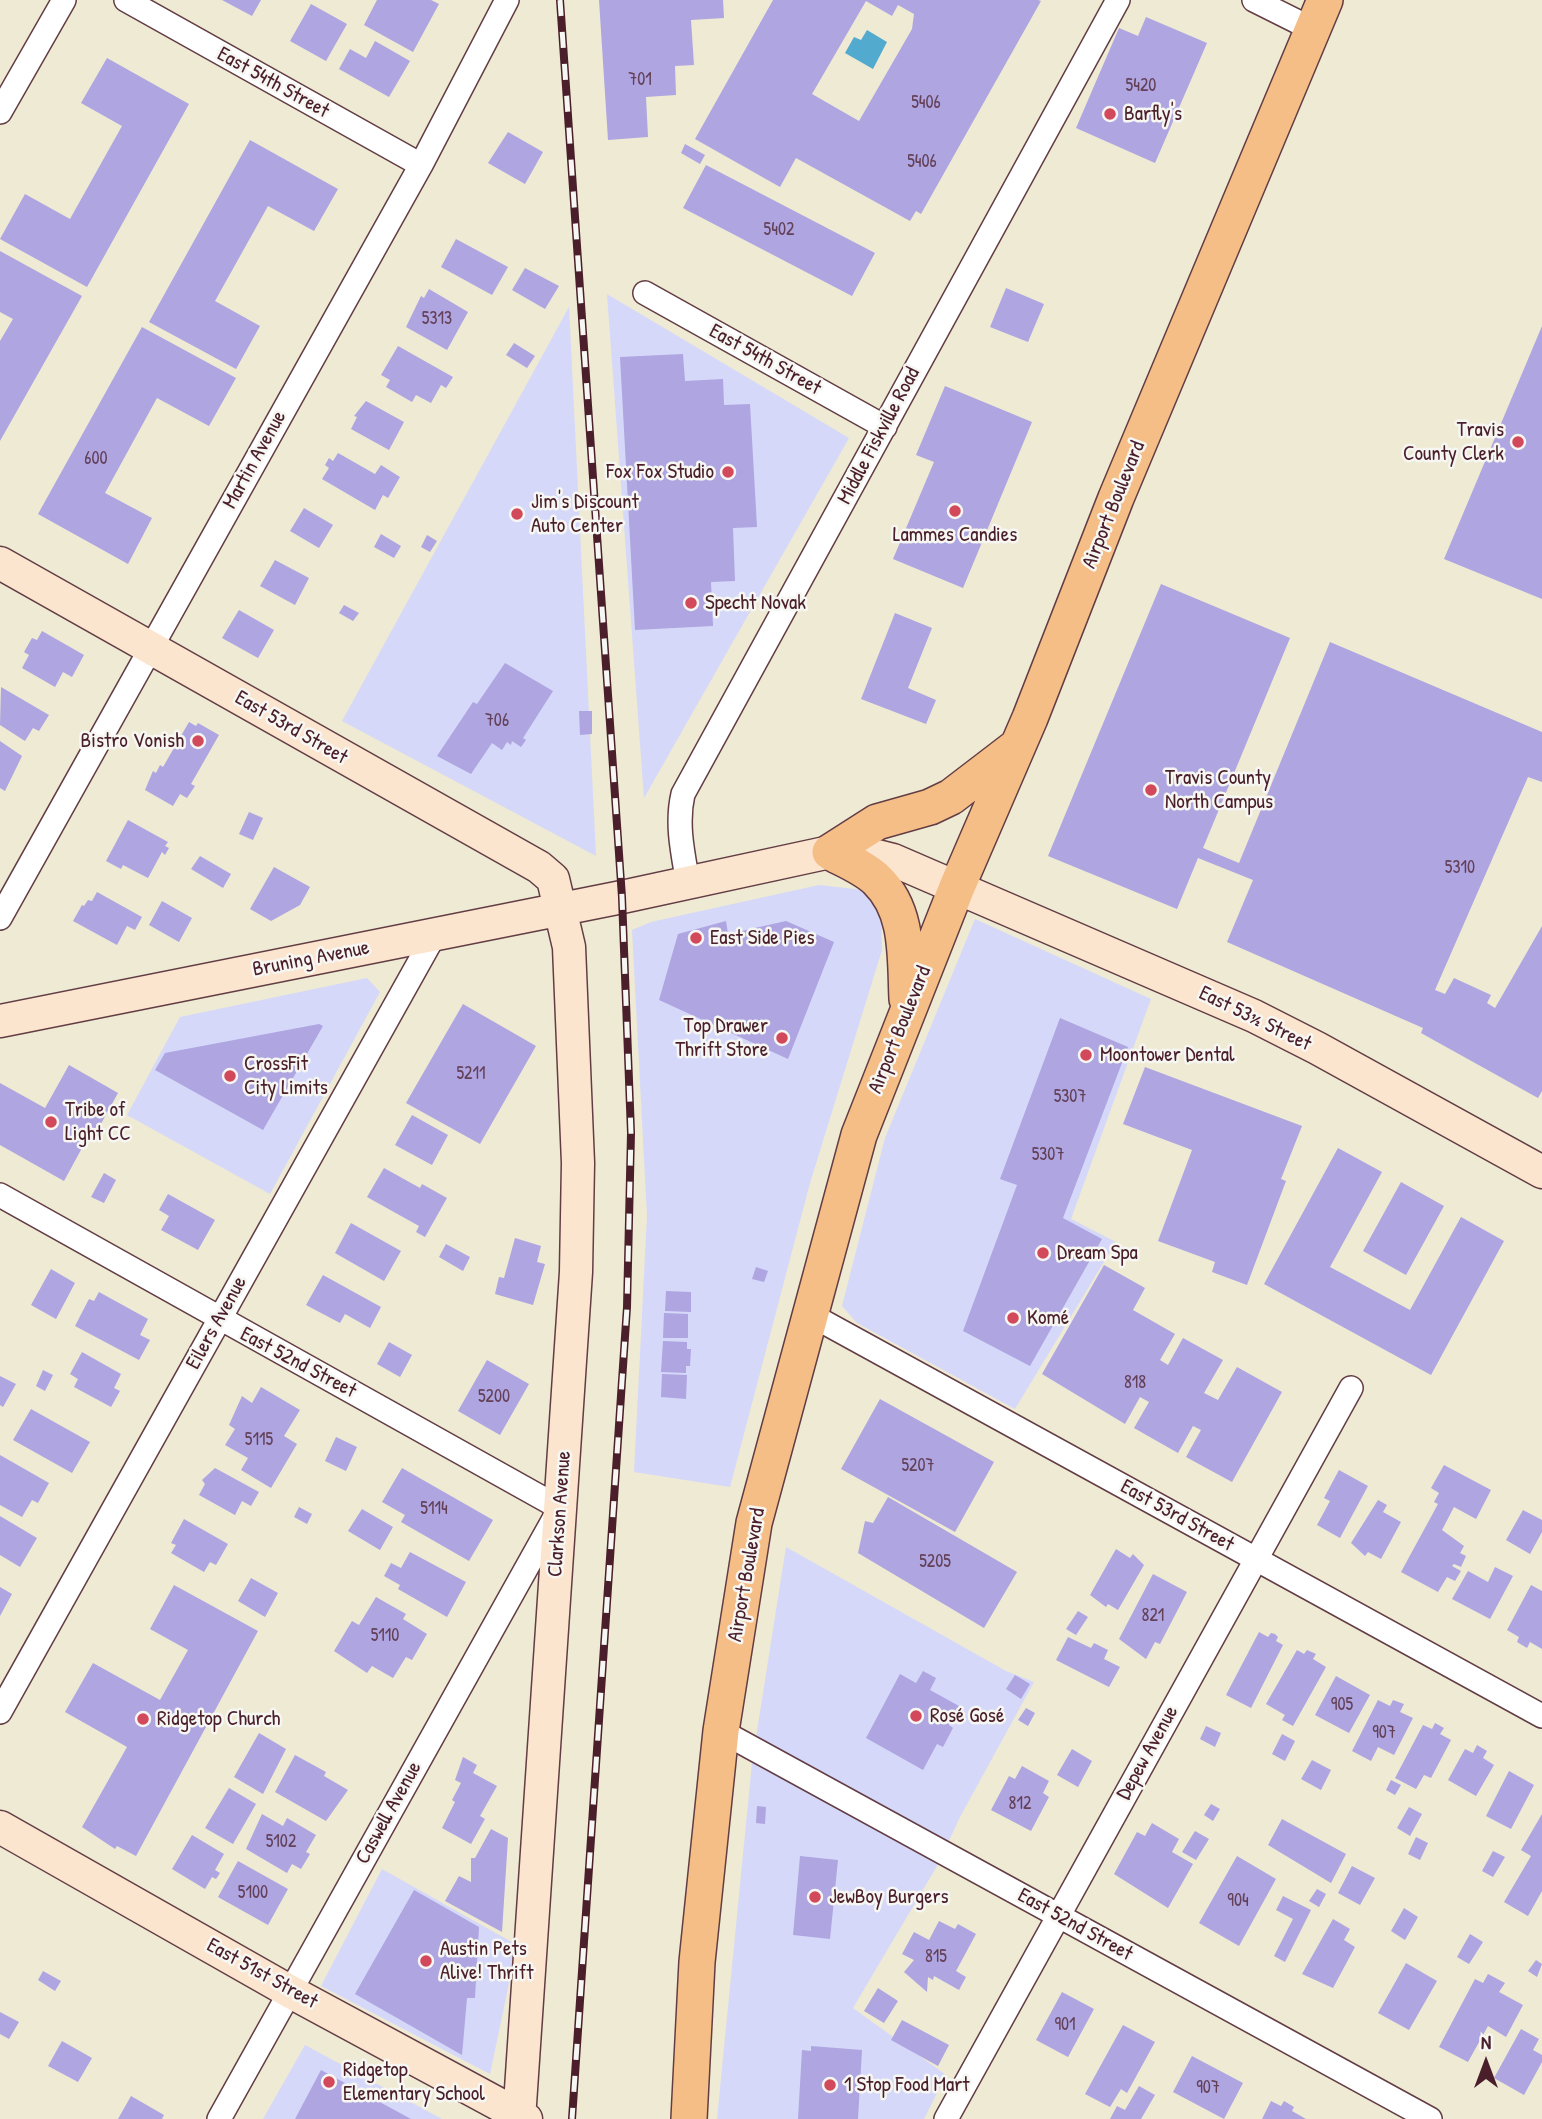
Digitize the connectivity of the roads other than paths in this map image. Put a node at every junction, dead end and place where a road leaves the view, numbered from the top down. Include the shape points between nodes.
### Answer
1 (64, 0) edge
2 (126, 0) edge
3 (507, 0) edge
4 (1118, 0) edge
5 (1254, 0) edge
6 (1318, 14) edge
7 (0, 112) edge
8 (421, 164) junction
9 (645, 293) dead end
10 (885, 427) junction
11 (0, 563) edge
12 (150, 647) junction
13 (1018, 746) junction
14 (830, 852) junction
15 (688, 883) junction
16 (957, 887) junction
17 (561, 909) junction
18 (0, 918) edge
19 (435, 934) junction
20 (908, 1009) junction
21 (0, 1021) edge
22 (1542, 1172) edge
23 (0, 1195) edge
24 (811, 1315) junction
25 (219, 1320) junction
26 (1351, 1388) dead end
27 (560, 1508) junction
28 (1256, 1559) junction
29 (0, 1713) edge
30 (1542, 1716) edge
31 (721, 1731) junction
32 (0, 1827) edge
33 (1059, 1916) junction
34 (289, 1991) junction
35 (522, 2118) edge
36 (219, 2119) edge
37 (689, 2119) edge
38 (946, 2119) edge
39 (1430, 2119) edge

1 - 7 street
2 - 8 street, East 54th Street
3 - 8 street, Martin Avenue
4 - 10 street, Middle Fiskville Road
5 - 6 street
6 - 13 main road, Airport Boulevard
8 - 12 street, Martin Avenue
9 - 10 street, East 54th Street
10 - 15 street, Middle Fiskville Road via 683,794 680,832
11 - 12 street, East 53rd Street
12 - 17 street, East 53rd Street via 548,872
12 - 18 street, Martin Avenue
13 - 14 main road via 951,797 877,822
13 - 16 main road, Airport Boulevard
14 - 15 street
14 - 16 street via 861,852 894,860
14 - 20 main road via 875,878 893,898 903,928
15 - 17 street, Bruning Avenue
16 - 20 main road, Airport Boulevard
16 - 22 street, East 53½ Street via 1254,1017
17 - 19 street, Bruning Avenue
17 - 27 street, Clarkson Avenue via 569,941 578,1163 576,1272
19 - 21 street, Bruning Avenue
19 - 25 street, Eilers Avenue
20 - 24 main road, Airport Boulevard via 859,1135
23 - 25 street, East 52nd Street
24 - 28 street, East 53rd Street
24 - 31 main road, Airport Boulevard via 754,1522
25 - 27 street, East 52nd Street
25 - 29 street, Eilers Avenue
26 - 28 street, Depew Avenue
27 - 34 street, Caswell Avenue
27 - 35 street, Clarkson Avenue
28 - 30 street, East 53rd Street
28 - 33 street, Depew Avenue
31 - 33 street, East 52nd Street
31 - 37 main road, Airport Boulevard via 697,1962
32 - 34 street, East 51st Street
33 - 38 street, Depew Avenue
33 - 39 street, East 52nd Street
34 - 35 street, East 51st Street
34 - 36 street, Caswell Avenue

